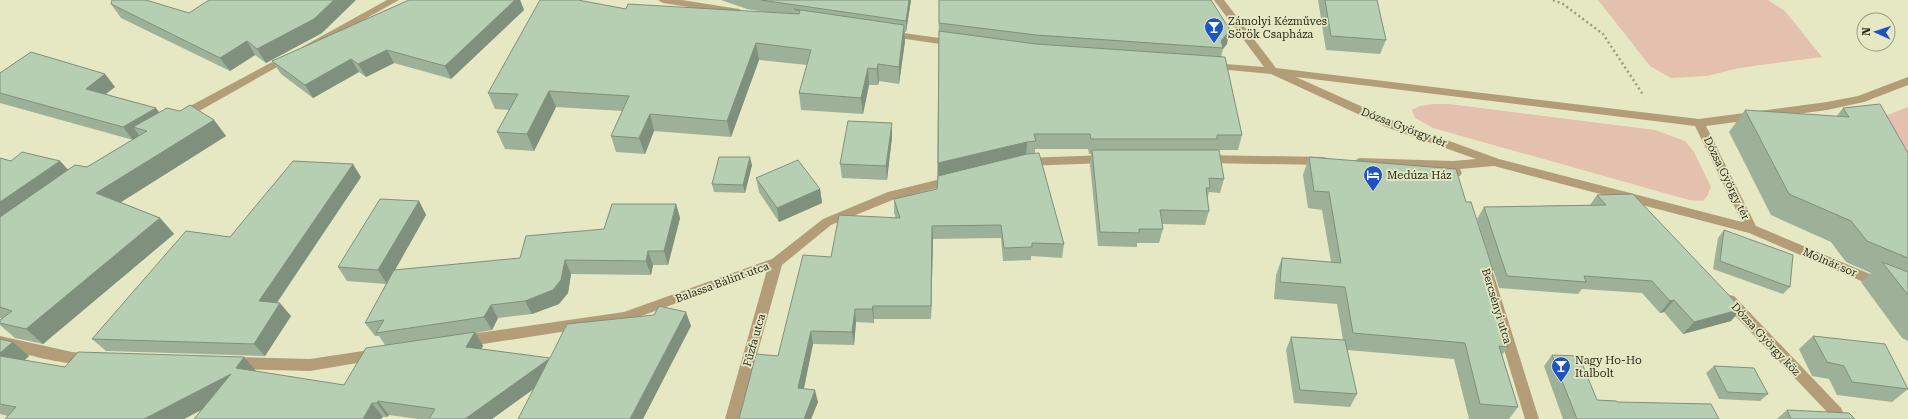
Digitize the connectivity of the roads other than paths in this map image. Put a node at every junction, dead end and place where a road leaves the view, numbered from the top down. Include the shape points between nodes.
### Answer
1 (394, 0) edge
2 (663, 0) edge
3 (1219, 0) edge
4 (748, 13) edge
5 (877, 33) edge
6 (964, 45) edge
7 (1202, 66) edge
8 (1273, 70) junction
9 (1908, 81) edge
10 (175, 120) edge
11 (1699, 123) junction
12 (1122, 159) edge
13 (1193, 159) edge
14 (1496, 162) junction
15 (1453, 165) junction
16 (1011, 166) edge
17 (966, 177) edge
18 (1460, 188) edge
19 (1630, 196) junction
20 (1647, 213) edge
21 (1752, 229) junction
22 (1481, 255) edge
23 (776, 262) junction
24 (1722, 293) edge
25 (1908, 296) edge
26 (0, 342) edge
27 (452, 343) edge
28 (389, 353) edge
29 (104, 359) edge
30 (223, 362) edge
31 (1836, 412) edge
32 (732, 419) edge
33 (1532, 419) edge

1 - 10 street
2 - 4 street
3 - 8 street
5 - 6 street
7 - 8 street
8 - 11 street, Dózsa György tér
8 - 14 street, Dózsa György tér via 1390,124
9 - 11 street via 1860,99 1827,106
11 - 21 street, Dózsa György tér
12 - 16 street via 1053,160
13 - 15 street
14 - 15 street
14 - 19 street, Dózsa György tér
15 - 18 street
17 - 23 street, Balassa Bálint utca via 892,195 827,222
19 - 20 street
19 - 21 street, Dózsa György tér
21 - 25 street, Molnár sor
22 - 33 street, Bercsényi utca
23 - 27 street, Balassa Bálint utca via 625,317
23 - 32 street, Fűzfa utca
24 - 31 street, Dózsa György köz
26 - 29 street via 72,358
28 - 30 street via 310,365

